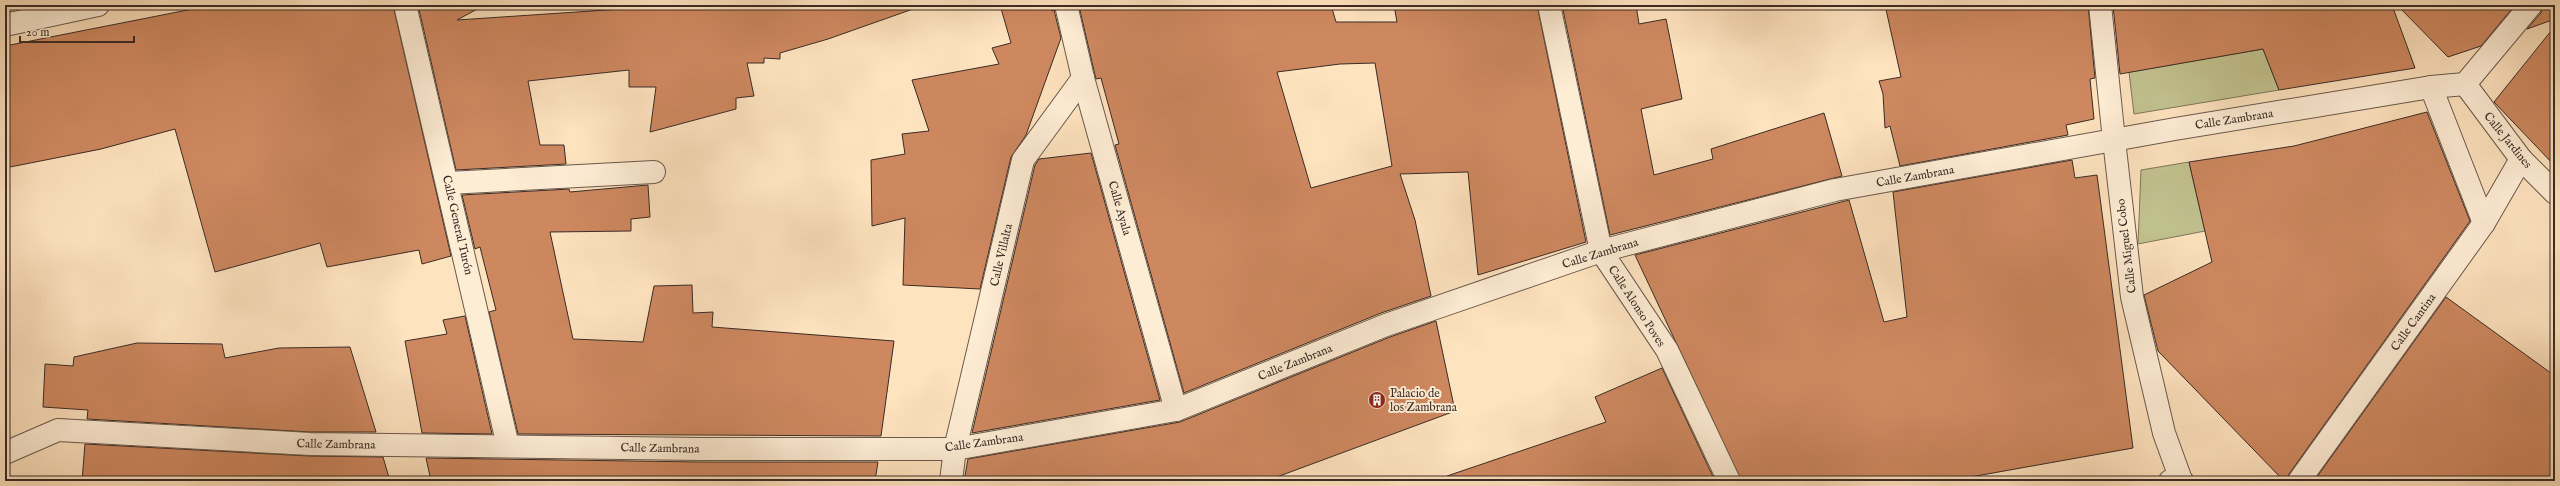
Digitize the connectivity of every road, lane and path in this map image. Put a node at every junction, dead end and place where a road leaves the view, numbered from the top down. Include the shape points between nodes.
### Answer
1 (98, 5) edge
2 (405, 5) edge
3 (1066, 5) edge
4 (1549, 5) edge
5 (2100, 5) edge
6 (2531, 5) edge
7 (5, 25) edge
8 (1083, 78) junction
9 (2465, 84) junction
10 (2431, 87) junction
11 (2114, 140) junction
12 (2521, 159) junction
13 (654, 172) dead end
14 (448, 183) junction
15 (2555, 193) edge
16 (2484, 223) junction
17 (1601, 251) junction
18 (1176, 410) junction
19 (508, 446) junction
20 (955, 449) junction
21 (5, 453) edge
22 (951, 481) edge
23 (1729, 481) edge
24 (2170, 481) edge
25 (2181, 481) edge
26 (2299, 481) edge

1 - 7 street
2 - 14 street, Calle General Turón
3 - 8 street, Calle Ayala
4 - 17 street, Calle Alonso Poves
5 - 11 street, Calle Miguel Cobo
6 - 9 street
8 - 18 street, Calle Ayala
8 - 20 street, Calle Villalta via 1023,160
9 - 10 street, Calle Zambrana
9 - 12 street, Calle Jardines
10 - 11 street, Calle Zambrana
10 - 16 street
11 - 17 street, Calle Zambrana via 1835,190
11 - 25 street, Calle Miguel Cobo via 2132,298 2164,433
12 - 15 street, Calle Jardines
12 - 16 street, Calle Cantina
13 - 14 street
14 - 19 street, Calle General Turón
16 - 26 street, Calle Cantina
17 - 18 street, Calle Zambrana via 1386,325
17 - 23 street, Calle Alonso Poves via 1666,350
18 - 20 street, Calle Zambrana
19 - 20 street, Calle Zambrana
19 - 21 street, Calle Zambrana via 310,444 58,430
20 - 22 street, Calle Villalta
24 - 25 street

